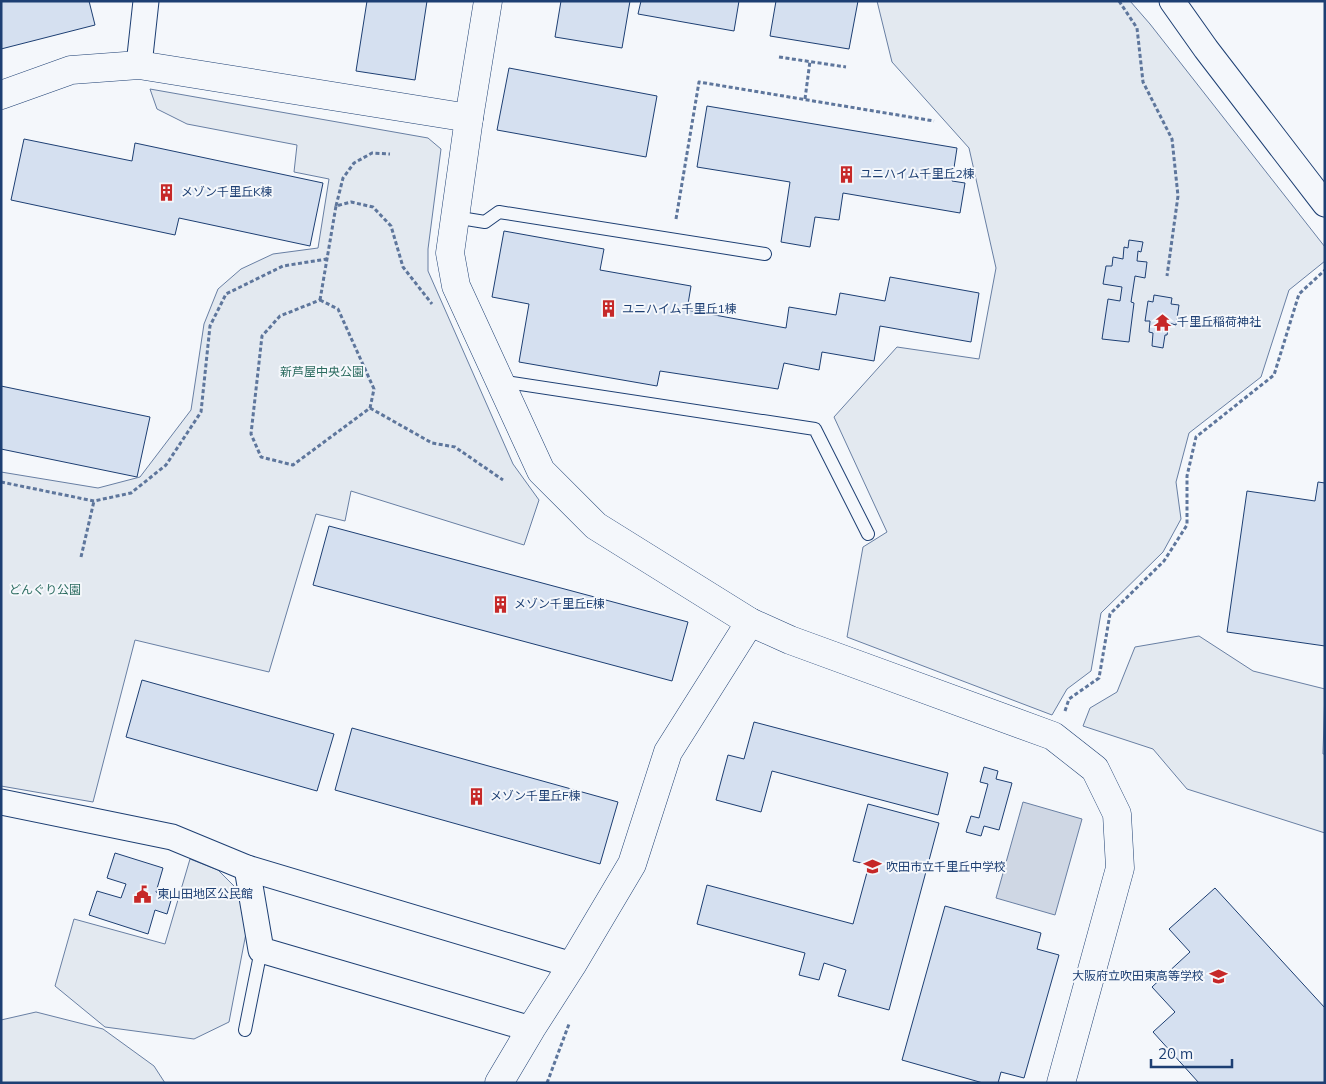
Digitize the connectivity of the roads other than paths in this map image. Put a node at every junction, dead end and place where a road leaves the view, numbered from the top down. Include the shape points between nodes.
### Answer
1 (146, 1) edge
2 (488, 1) edge
3 (1172, 1) edge
4 (139, 65) junction
5 (1, 95) edge
6 (469, 118) junction
7 (1325, 204) edge
8 (454, 217) junction
9 (765, 254) dead end
10 (500, 381) junction
11 (868, 534) dead end
12 (750, 622) junction
13 (1, 802) edge
14 (247, 868) junction
15 (261, 950) junction
16 (572, 965) junction
17 (531, 1029) junction
18 (245, 1030) dead end
19 (499, 1083) edge
20 (1060, 1083) edge

1 - 4 street
2 - 6 street
3 - 7 street
4 - 5 street via 71,70
4 - 6 street
6 - 8 street
8 - 9 lane via 485,222 499,212
8 - 10 street via 450,252 456,286
10 - 11 lane via 815,429
10 - 12 street via 541,470 596,526
12 - 16 street via 668,752 632,864
12 - 20 street via 790,640 1053,736 1095,769 1117,814 1120,868
13 - 14 street via 172,837
14 - 15 street
14 - 16 street
15 - 17 street
15 - 18 lane
16 - 17 street
17 - 19 street

